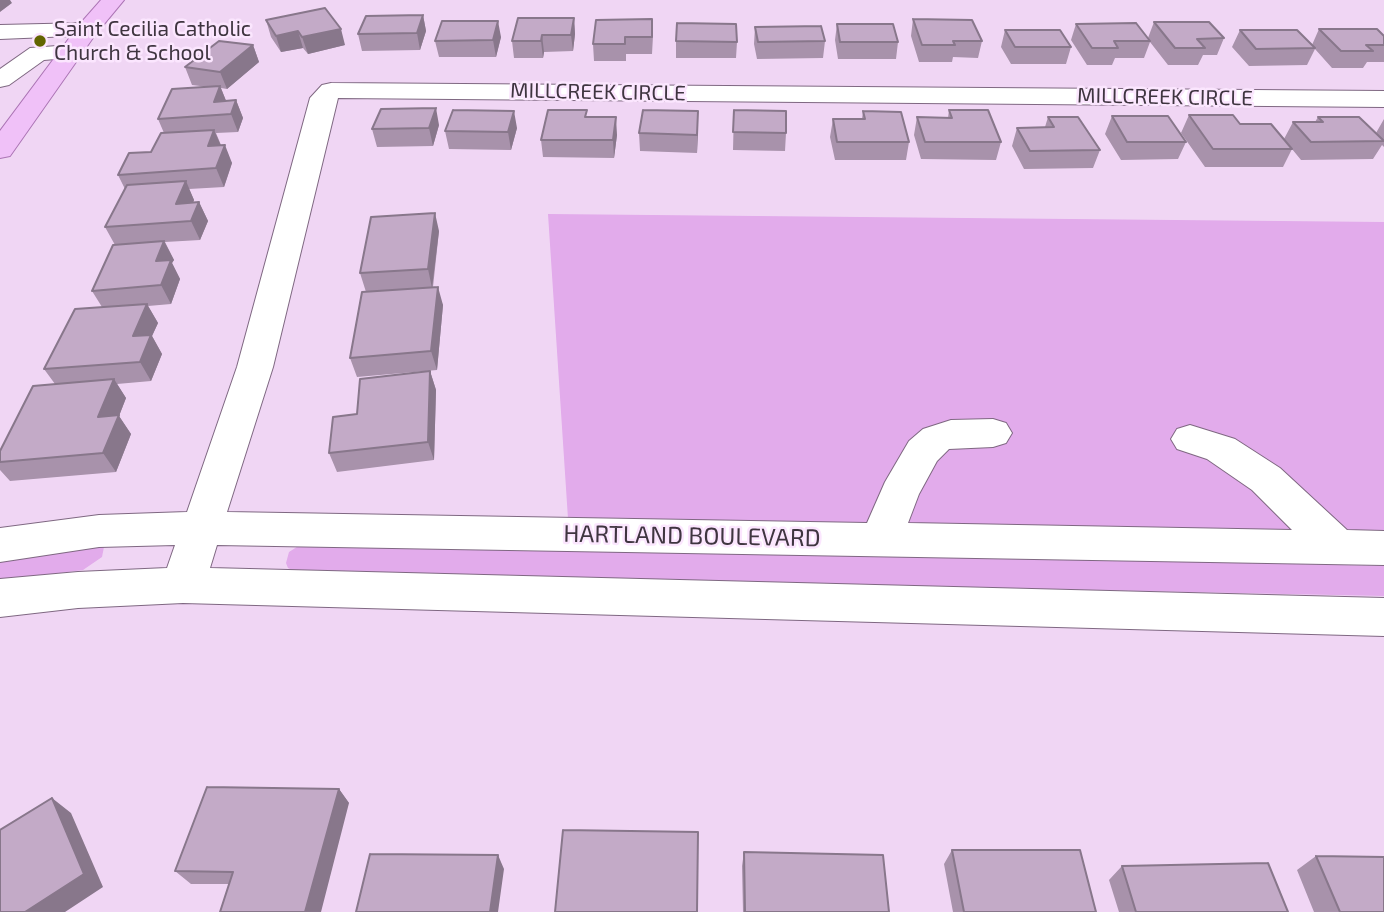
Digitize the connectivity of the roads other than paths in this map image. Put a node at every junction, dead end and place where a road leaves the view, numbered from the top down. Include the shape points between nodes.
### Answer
1 (113, 0) edge
2 (87, 30) junction
3 (0, 32) edge
4 (71, 52) junction
5 (0, 80) edge
6 (1384, 99) edge
7 (0, 150) edge
8 (993, 433) dead end
9 (1190, 439) dead end
10 (203, 528) junction
11 (881, 540) junction
12 (0, 545) edge
13 (1338, 548) junction
14 (1384, 548) edge
15 (183, 585) junction
16 (0, 598) edge
17 (1384, 617) edge

1 - 2 main road
2 - 3 street
2 - 4 main road
4 - 5 street via 38,53
4 - 7 main road
6 - 10 street, MILLCREEK CIRCLE via 331,90 323,98 256,367
8 - 11 street via 951,434 936,439 923,451 899,493
9 - 13 street via 1222,449 1266,479
10 - 11 street, HARTLAND BOULEVARD
10 - 12 street, HARTLAND BOULEVARD via 99,531
10 - 15 street, MILLCREEK CIRCLE
11 - 13 street, HARTLAND BOULEVARD
13 - 14 street, HARTLAND BOULEVARD
15 - 16 street
15 - 17 street

